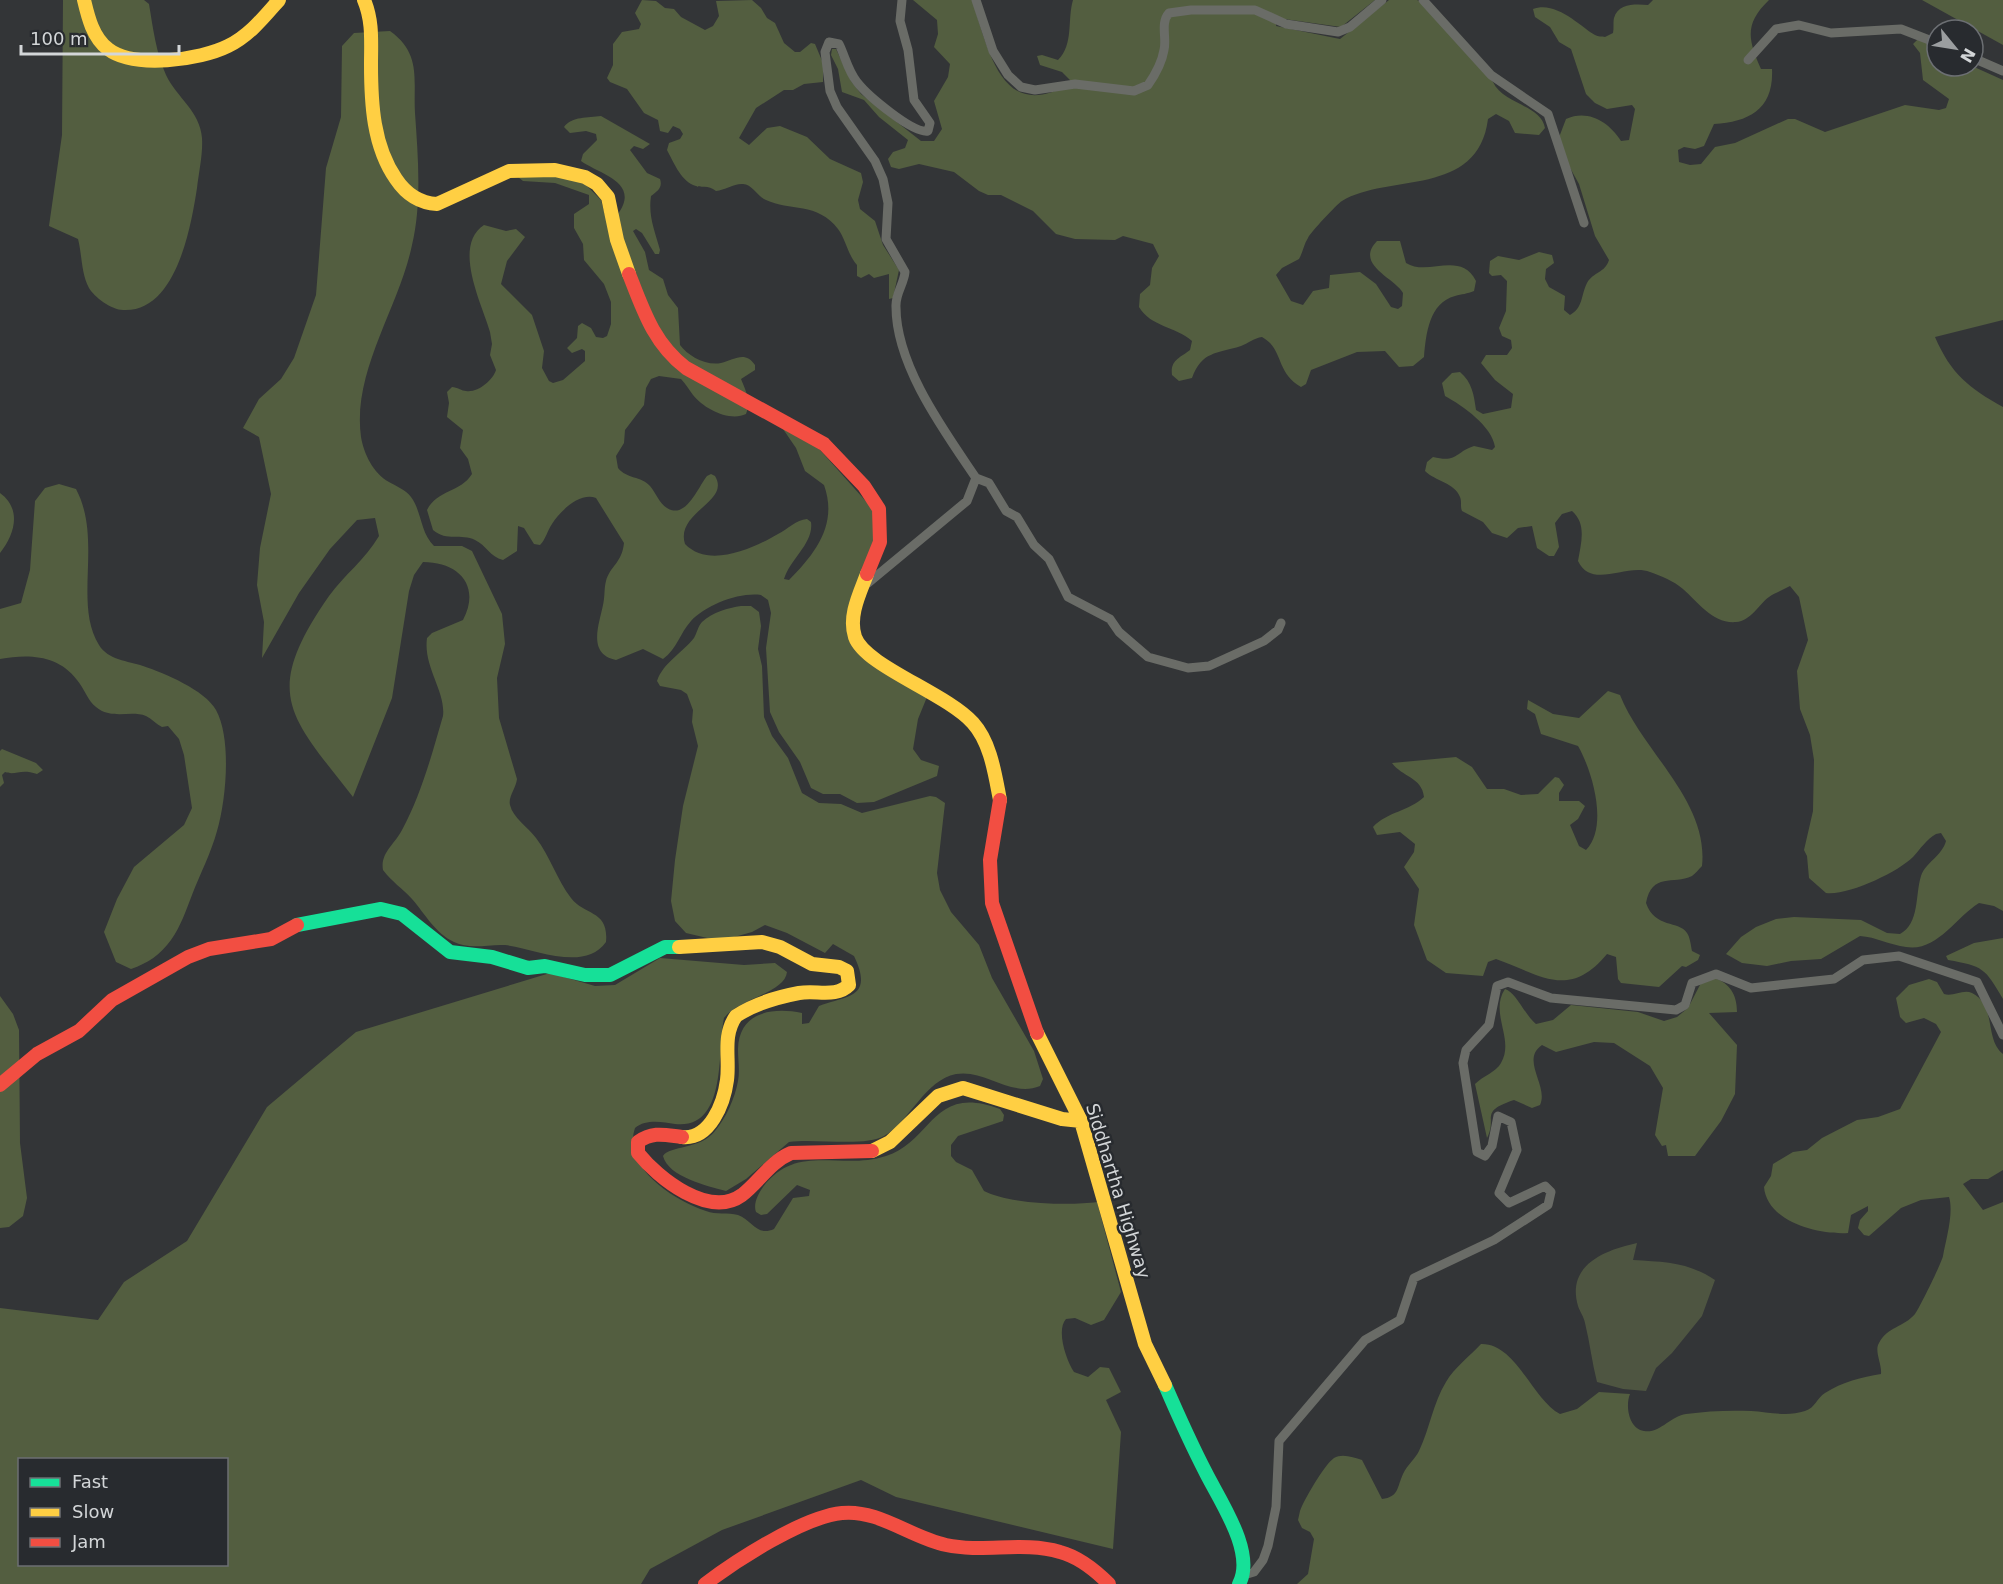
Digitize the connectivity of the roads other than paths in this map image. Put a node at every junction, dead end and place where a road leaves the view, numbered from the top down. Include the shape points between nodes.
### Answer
1 (84, 0) edge
2 (279, 0) edge
3 (364, 0) edge
4 (902, 0) edge
5 (976, 0) edge
6 (1382, 0) edge
7 (1423, 0) edge
8 (1925, 38) edge
9 (1748, 60) dead end
10 (1985, 63) edge
11 (2003, 71) edge
12 (1584, 224) dead end
13 (976, 478) junction
14 (862, 584) junction
15 (1281, 623) dead end
16 (2003, 1035) edge
17 (0, 1085) edge
18 (1081, 1121) junction
19 (1241, 1580) edge
20 (705, 1584) edge
21 (1109, 1584) edge

1 - 2 main road via 93,28 104,45 118,54 145,59 187,57 222,49 252,30
3 - 14 main road, Siddhartha Highway via 370,18 375,118 383,154 398,183 417,200 436,204 458,198 495,175 521,169 574,173 600,186 609,199 614,231 662,347 686,368 816,438 864,486 879,509 880,542
4 - 13 street via 900,21 909,50 915,100 930,123 930,130 924,132 909,125 865,91 852,76 839,44 832,41 825,47 829,88 883,179 888,199 885,238 905,272 897,292 896,316 913,375
5 - 6 street via 993,51 1021,87 1041,90 1069,83 1134,91 1148,85 1158,66 1165,50 1165,20 1169,13 1255,10 1286,24 1338,32 1350,27
7 - 12 street via 1491,75 1548,114
8 - 9 street via 1901,29 1831,33 1799,25 1776,29
10 - 11 street
13 - 14 street via 967,501
13 - 15 street via 989,483 1006,511 1017,518 1049,559 1068,597 1110,619 1148,657 1188,668 1209,666 1263,641
14 - 18 main road, Siddhartha Highway via 854,627 863,650 876,662 961,711 975,725 991,758 1001,805 989,871 992,903 1040,1042
16 - 19 street via 1977,982 1899,956 1863,960 1834,979 1751,988 1716,974 1692,983 1685,1005 1676,1010 1551,998 1508,982 1497,986 1489,1025 1466,1050 1463,1063 1477,1152 1485,1156 1492,1146 1498,1116 1511,1122 1517,1150 1499,1193 1509,1203 1545,1186 1551,1192 1548,1205 1494,1240 1414,1278 1400,1320 1365,1340 1279,1441 1276,1507 1268,1546 1254,1572
17 - 18 main road via 37,1054 79,1031 111,1000 189,957 209,949 271,939 302,922 387,909 402,914 450,952 492,957 528,968 545,966 585,975 610,975 665,947 762,942 812,964 847,971 849,985 842,992 805,993 736,1016 728,1034 726,1088 705,1128 693,1137 655,1132 638,1142 638,1153 655,1172 679,1188 709,1200 733,1200 788,1154 866,1152 880,1148 901,1134 933,1100 955,1089 973,1089 1062,1121
18 - 19 main road, Siddhartha Highway via 1145,1344 1231,1519 1241,1547
20 - 21 main road via 762,1547 828,1516 850,1513 870,1516 949,1546 1042,1548 1060,1552 1090,1567

